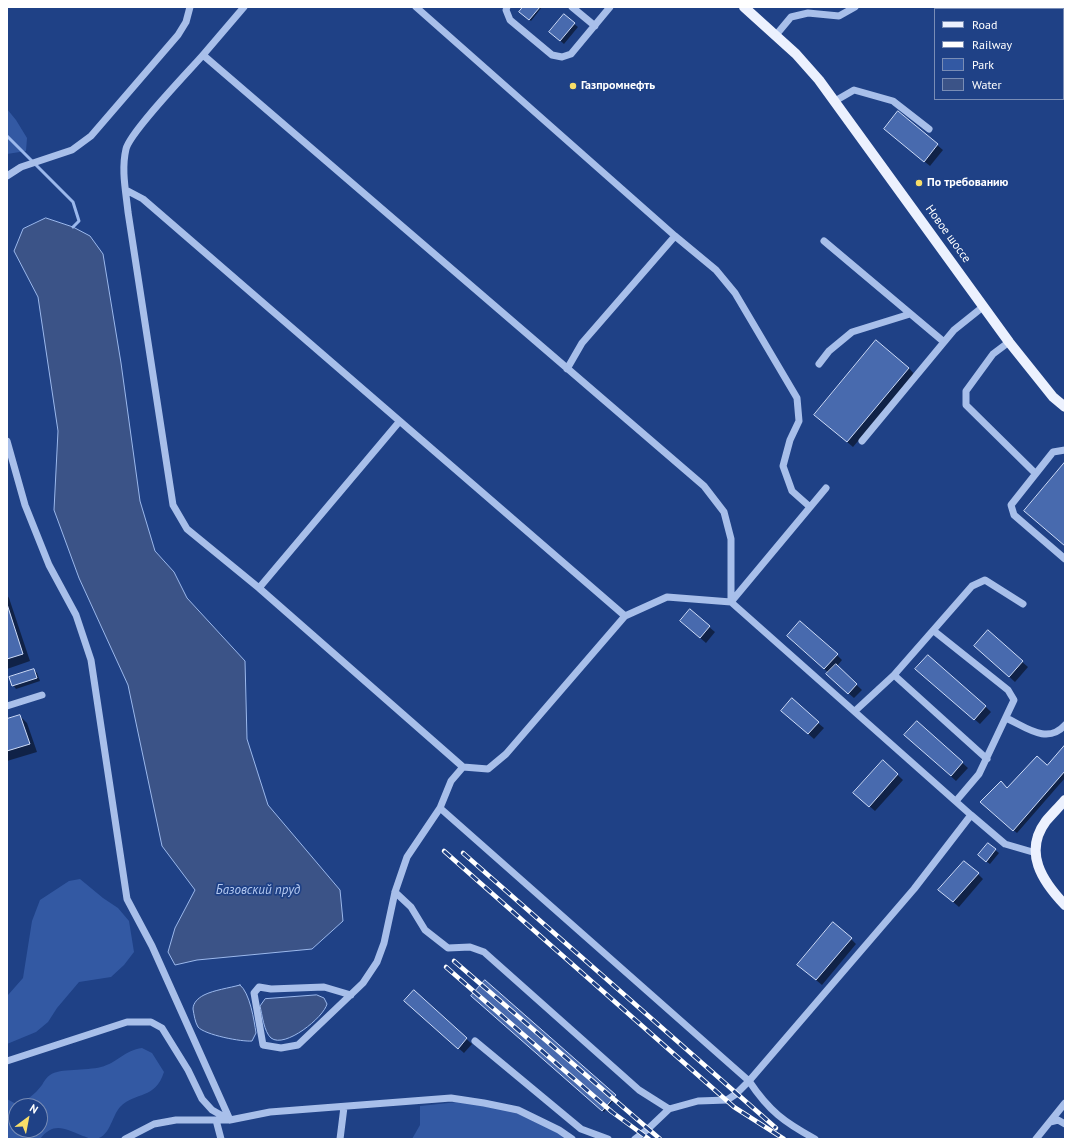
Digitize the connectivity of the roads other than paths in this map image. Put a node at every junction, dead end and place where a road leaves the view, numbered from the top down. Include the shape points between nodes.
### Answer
1 (190, 7) edge
2 (244, 7) edge
3 (416, 7) edge
4 (506, 7) edge
5 (572, 7) edge
6 (610, 7) edge
7 (744, 7) edge
8 (855, 7) edge
9 (595, 26) junction
10 (776, 35) junction
11 (203, 55) junction
12 (835, 100) junction
13 (929, 129) dead end
14 (7, 176) edge
15 (126, 190) junction
16 (675, 236) junction
17 (824, 241) dead end
18 (984, 306) junction
19 (910, 314) junction
20 (944, 342) junction
21 (1009, 342) junction
22 (819, 364) dead end
23 (567, 369) junction
24 (1065, 408) edge
25 (399, 422) junction
26 (7, 441) edge
27 (862, 441) dead end
28 (1065, 450) edge
29 (1035, 473) junction
30 (826, 488) dead end
31 (810, 507) junction
32 (1065, 559) edge
33 (259, 588) junction
34 (731, 602) junction
35 (1023, 604) dead end
36 (625, 616) junction
37 (934, 631) junction
38 (894, 675) junction
39 (42, 695) dead end
40 (7, 706) edge
41 (855, 711) junction
42 (1006, 718) junction
43 (1065, 725) edge
44 (987, 759) junction
45 (463, 767) junction
46 (1065, 800) edge
47 (956, 801) junction
48 (440, 808) junction
49 (971, 815) junction
50 (1036, 853) junction
51 (395, 892) junction
52 (1065, 905) edge
53 (351, 995) junction
54 (475, 1041) dead end
55 (7, 1062) edge
56 (749, 1081) junction
57 (1065, 1103) edge
58 (344, 1107) junction
59 (669, 1109) junction
60 (216, 1120) junction
61 (230, 1120) junction
62 (1050, 1122) junction
63 (1065, 1124) edge
64 (125, 1139) edge
65 (221, 1139) edge
66 (340, 1139) edge
67 (572, 1139) edge
68 (608, 1139) edge
69 (635, 1139) edge
70 (815, 1139) edge
71 (1036, 1139) edge

1 - 14 street via 186,22 178,35 91,136 72,150 21,167
2 - 11 street
3 - 16 street
4 - 9 street via 510,20 552,55 562,57 571,54
5 - 9 street
6 - 9 street
7 - 10 main road, Новое шоссе
8 - 10 street via 838,16 808,13 790,17
10 - 12 main road, Новое шоссе via 796,54
11 - 15 street via 138,128 126,147 123,166
11 - 23 street
12 - 13 street via 854,90 893,101
12 - 18 main road, Новое шоссе
15 - 25 street via 143,199
15 - 33 street via 174,504 187,528
16 - 23 street via 582,343
16 - 31 street via 716,270 735,293 797,398 799,421 790,440 783,466 792,491
17 - 19 street
18 - 20 street via 968,317
18 - 21 main road, Новое шоссе
19 - 20 street
19 - 22 street via 852,332 829,351
20 - 27 street
21 - 24 main road, Новое шоссе via 1053,397
21 - 29 street via 993,354 966,391 966,405
23 - 34 street via 704,486 724,512 730,538
25 - 33 street
25 - 36 street
26 - 61 street via 25,505 49,565 76,615 91,660 127,899 152,946
28 - 29 street via 1053,452
29 - 32 street via 1010,505 1014,515
30 - 31 street
31 - 34 street
33 - 45 street
34 - 36 street via 667,597
34 - 41 street
35 - 37 street via 985,580 972,586
36 - 45 street via 506,754 488,769
37 - 38 street
37 - 42 street via 1008,690 1014,700
38 - 41 street
38 - 44 street
39 - 40 street
41 - 47 street
42 - 43 street via 1042,735 1058,733
42 - 44 street
44 - 47 street via 979,774
45 - 48 street via 451,781
46 - 50 main road via 1046,822 1038,838
47 - 49 street
48 - 51 street via 407,857
48 - 56 street
49 - 50 street via 1005,844
49 - 56 street via 914,889
50 - 52 main road via 1038,868 1044,880
51 - 53 street via 384,943 377,962
51 - 59 street via 410,907 425,930 448,948 470,947 484,952 639,1090
53 - 53 street via 298,1045 281,1048 263,1045 254,993 259,987 324,987
54 - 68 street via 581,1128
55 - 61 street via 127,1022 152,1022 162,1028 202,1098 212,1110
56 - 59 street via 727,1100 698,1101
56 - 70 street via 771,1110 787,1124
57 - 62 street
58 - 61 street via 270,1112
58 - 66 street
58 - 67 street via 451,1098 518,1110
59 - 69 street
60 - 61 street
60 - 64 street via 176,1120 154,1124
60 - 65 street
62 - 63 street via 1058,1120
62 - 71 street

